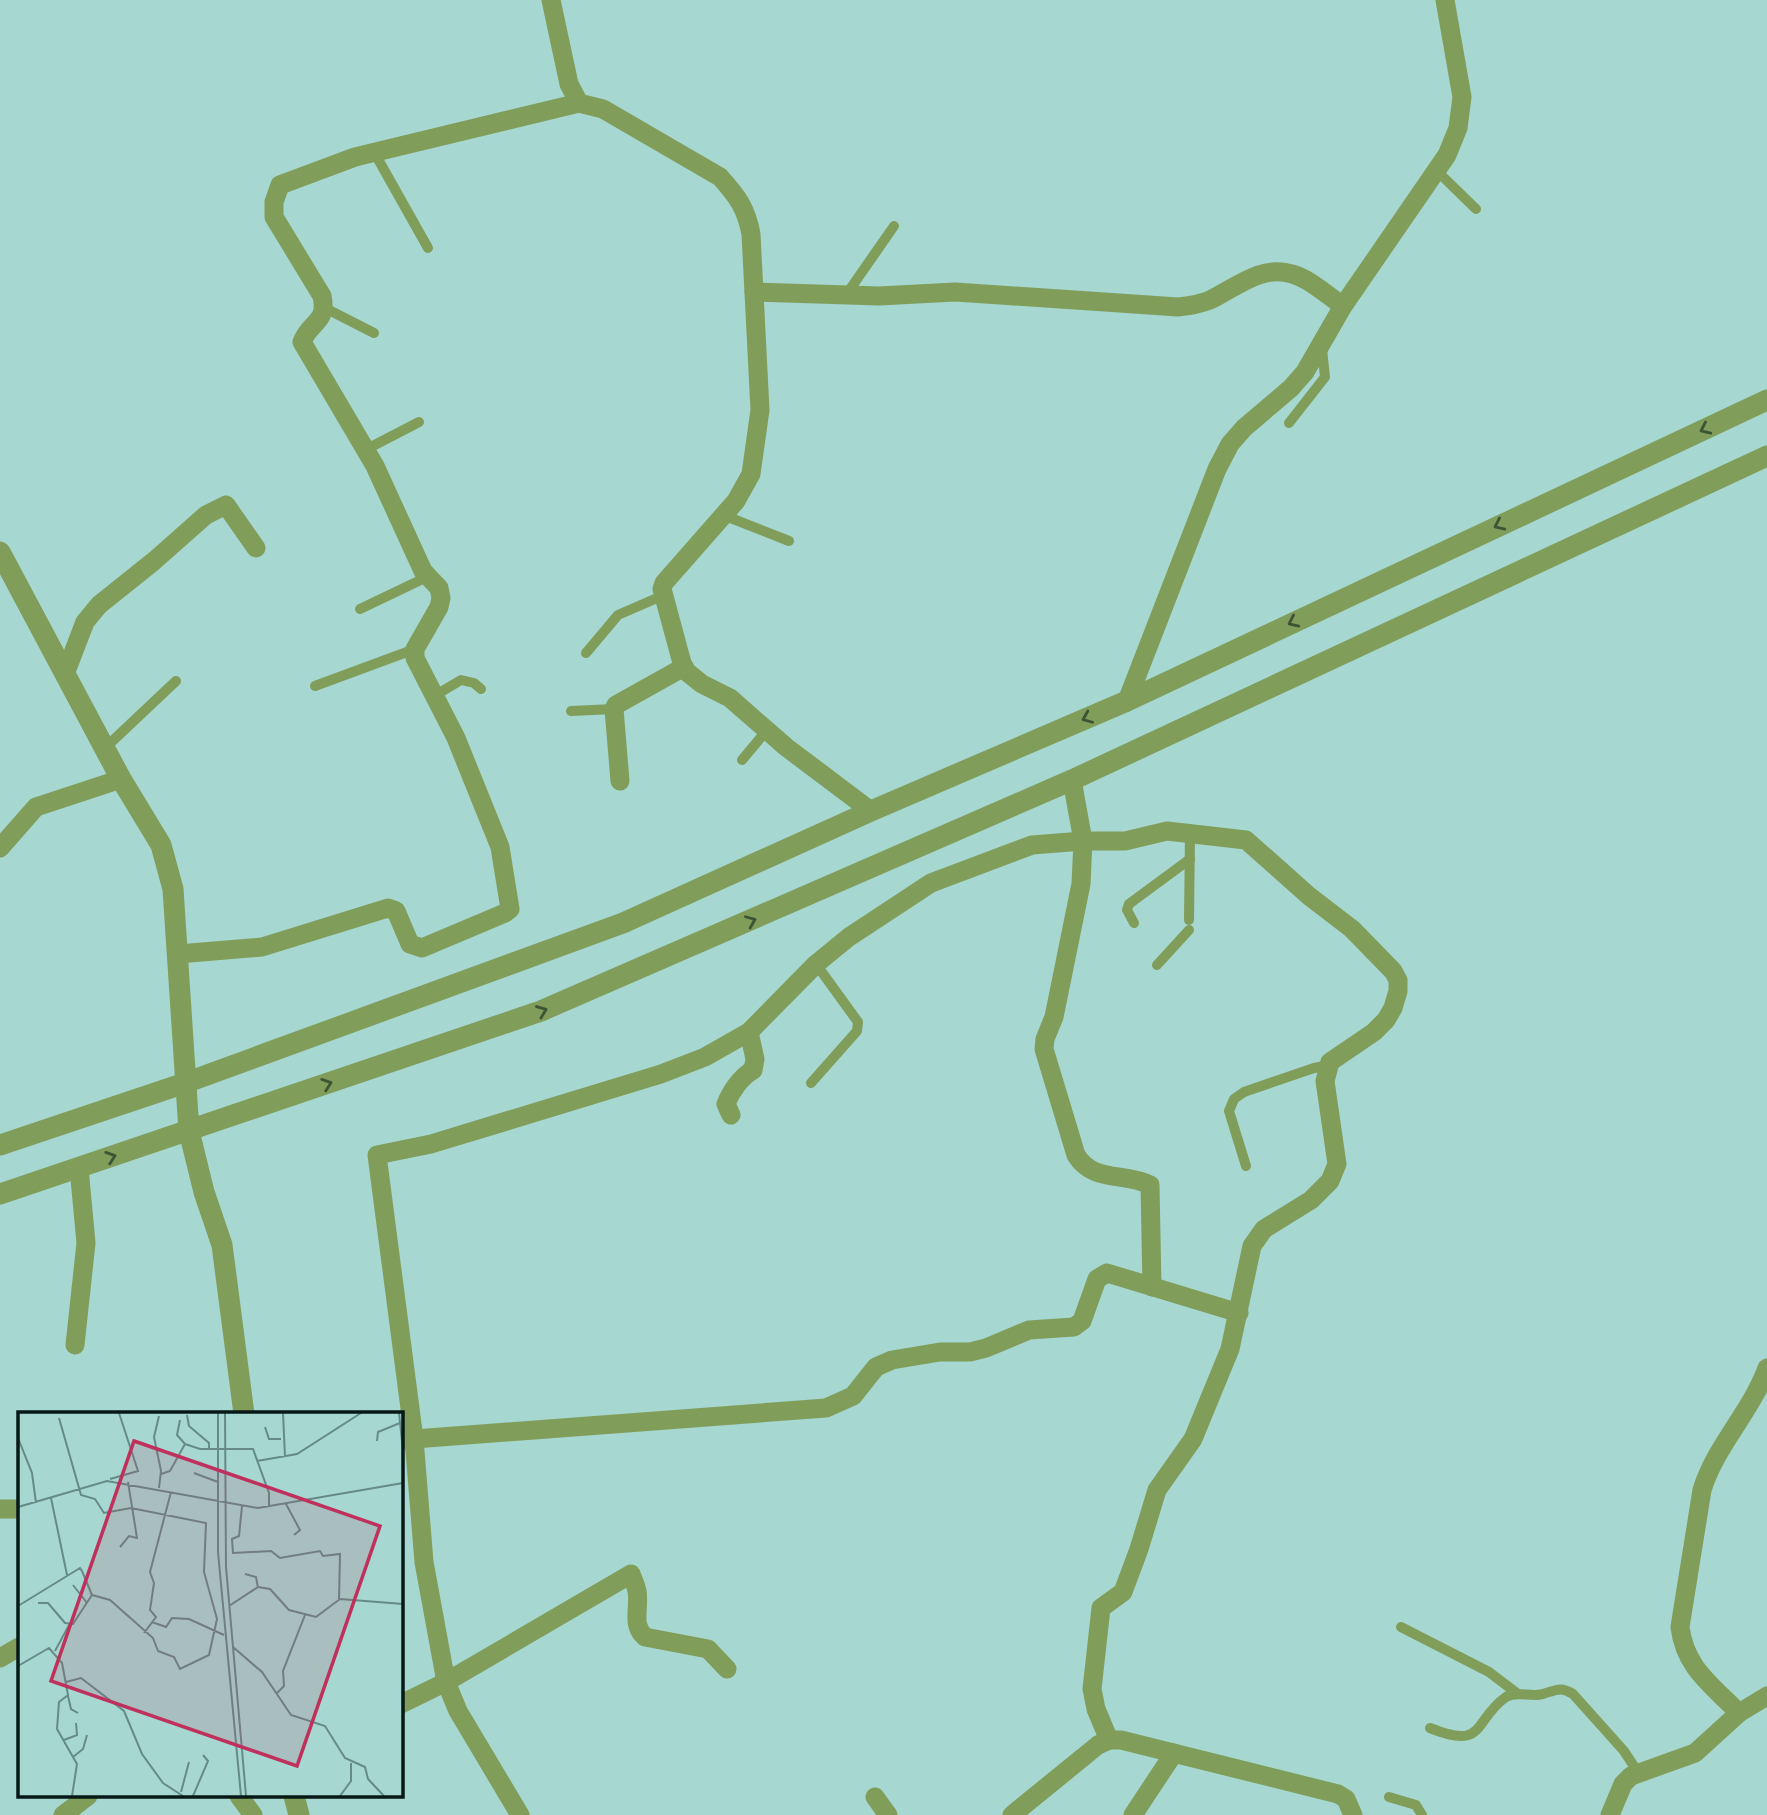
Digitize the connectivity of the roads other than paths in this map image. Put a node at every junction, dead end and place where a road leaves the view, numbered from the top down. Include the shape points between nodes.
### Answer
1 (551, 0) edge
2 (1445, 0) edge
3 (579, 103) junction
4 (374, 152) junction
5 (1437, 171) junction
6 (1476, 209) dead end
7 (894, 226) dead end
8 (428, 248) dead end
9 (754, 292) junction
10 (846, 295) junction
11 (1343, 306) junction
12 (325, 308) junction
13 (373, 333) dead end
14 (1321, 344) junction
15 (1767, 400) edge
16 (418, 422) dead end
17 (1289, 423) dead end
18 (365, 450) junction
19 (1767, 456) edge
20 (723, 515) junction
21 (789, 541) dead end
22 (256, 548) dead end
23 (0, 552) edge
24 (429, 576) junction
25 (664, 595) junction
26 (360, 609) dead end
27 (415, 649) junction
28 (586, 653) dead end
29 (684, 667) junction
30 (65, 674) junction
31 (176, 681) dead end
32 (315, 686) dead end
33 (481, 689) dead end
34 (433, 696) junction
35 (1127, 701) junction
36 (614, 709) junction
37 (571, 711) dead end
38 (767, 730) junction
39 (105, 748) junction
40 (742, 760) dead end
41 (121, 779) junction
42 (1072, 780) junction
43 (621, 781) dead end
44 (871, 811) junction
45 (1190, 833) junction
46 (1083, 841) junction
47 (0, 848) edge
48 (1190, 859) junction
49 (1134, 923) dead end
50 (178, 954) junction
51 (816, 964) junction
52 (1157, 965) dead end
53 (749, 1032) junction
54 (1329, 1065) junction
55 (185, 1083) junction
56 (811, 1083) dead end
57 (731, 1115) dead end
58 (189, 1131) junction
59 (0, 1145) edge
60 (1246, 1166) dead end
61 (79, 1168) junction
62 (0, 1194) edge
63 (1152, 1287) junction
64 (1239, 1313) junction
65 (75, 1346) dead end
66 (1767, 1368) edge
67 (244, 1412) edge
68 (407, 1439) edge
69 (0, 1509) edge
70 (18, 1509) edge
71 (1401, 1627) dead end
72 (18, 1648) edge
73 (0, 1658) edge
74 (727, 1669) dead end
75 (446, 1682) junction
76 (1518, 1694) junction
77 (1767, 1696) edge
78 (402, 1704) edge
79 (1739, 1713) junction
80 (1430, 1728) dead end
81 (1109, 1740) junction
82 (1174, 1753) junction
83 (1639, 1774) junction
84 (875, 1797) dead end
85 (1389, 1797) dead end
86 (85, 1798) edge
87 (240, 1798) edge
88 (295, 1798) edge
89 (63, 1815) edge
90 (253, 1815) edge
91 (299, 1815) edge
92 (520, 1815) edge
93 (888, 1815) edge
94 (1013, 1815) edge
95 (1133, 1815) edge
96 (1353, 1815) edge
97 (1422, 1815) edge
98 (1611, 1815) edge

1 - 3 street via 569,84
2 - 5 street via 1462,97 1458,128
3 - 4 street
3 - 9 street via 603,109 652,136 720,177 734,192 747,212
4 - 8 lane
4 - 12 street via 293,179 277,190 274,216
5 - 6 lane
5 - 11 street
7 - 10 lane
9 - 10 street
9 - 20 street via 760,410 751,474
10 - 11 street via 955,292 1178,307 1209,300 1253,277 1276,271 1300,277
11 - 14 street
12 - 13 lane
12 - 18 street via 302,342
14 - 17 lane via 1325,377
14 - 35 street via 1298,380 1244,428 1226,453
15 -> 35 street
16 - 18 lane
18 - 24 street
19 - 42 street
20 - 21 lane
20 - 25 street via 664,583
22 - 30 street via 226,505 206,515 99,605 85,622
23 - 30 street
24 - 26 lane
24 - 27 street via 441,598
25 - 28 lane via 618,615
25 - 29 street
27 - 32 lane
27 - 34 street via 418,667
29 - 36 street
29 - 38 street
30 - 39 street
31 - 39 lane
33 - 34 lane via 461,680
34 - 50 street via 456,738 500,847 511,906 505,913 422,948 410,944 397,911 388,908 262,947
35 -> 44 street
36 - 37 lane
36 - 43 street
38 - 40 lane
38 - 44 street
39 - 41 street
41 - 47 street via 36,807
41 - 50 street via 161,845 173,889
42 - 46 street
58 -> 42 street via 541,1012
44 - 55 street via 623,923
45 - 46 street via 1167,831 1125,841
45 - 48 lane
45 - 54 street via 1254,844 1393,971 1398,991 1386,1020
46 - 51 street via 1032,845 931,883
46 - 63 street via 1075,919 1044,1049 1081,1163 1106,1176 1150,1185
48 - 49 lane via 1129,904
48 - 52 lane via 1189,925
50 - 55 street
51 - 53 street
51 - 56 lane via 858,1022 857,1031
53 - 57 street via 753,1070 730,1095 726,1104
53 - 68 street via 705,1057 661,1074 431,1144 377,1155
54 - 60 lane via 1234,1099 1229,1111
54 - 64 street via 1325,1081 1337,1164 1330,1181 1311,1200 1257,1237
55 - 58 street
55 - 59 street
61 -> 58 street
58 - 67 street via 222,1245
61 - 62 street
61 - 65 street via 86,1243
63 - 64 street
63 - 68 street via 1114,1274 1102,1275 1082,1321 1074,1327 1029,1330 978,1350 892,1360 876,1367 853,1396 826,1408
64 - 81 street via 1230,1349 1193,1439 1157,1490 1126,1586 1101,1608 1092,1689
66 - 79 street via 1752,1403 1708,1469 1680,1627 1691,1664
68 - 75 street
69 - 70 street
71 - 76 lane via 1489,1672
72 - 73 street
74 - 75 street via 708,1649 640,1633 638,1591 631,1574
75 - 78 street
75 - 92 street via 458,1712
76 - 80 lane via 1505,1698 1468,1735
76 - 83 lane via 1565,1689 1573,1694
77 - 79 street
79 - 83 street via 1695,1753
81 - 82 street
81 - 94 street
82 - 95 street
82 - 96 street via 1338,1794 1346,1799
83 - 98 street via 1623,1783
84 - 93 street
85 - 97 lane via 1416,1805
86 - 89 street
87 - 90 street
88 - 91 street

